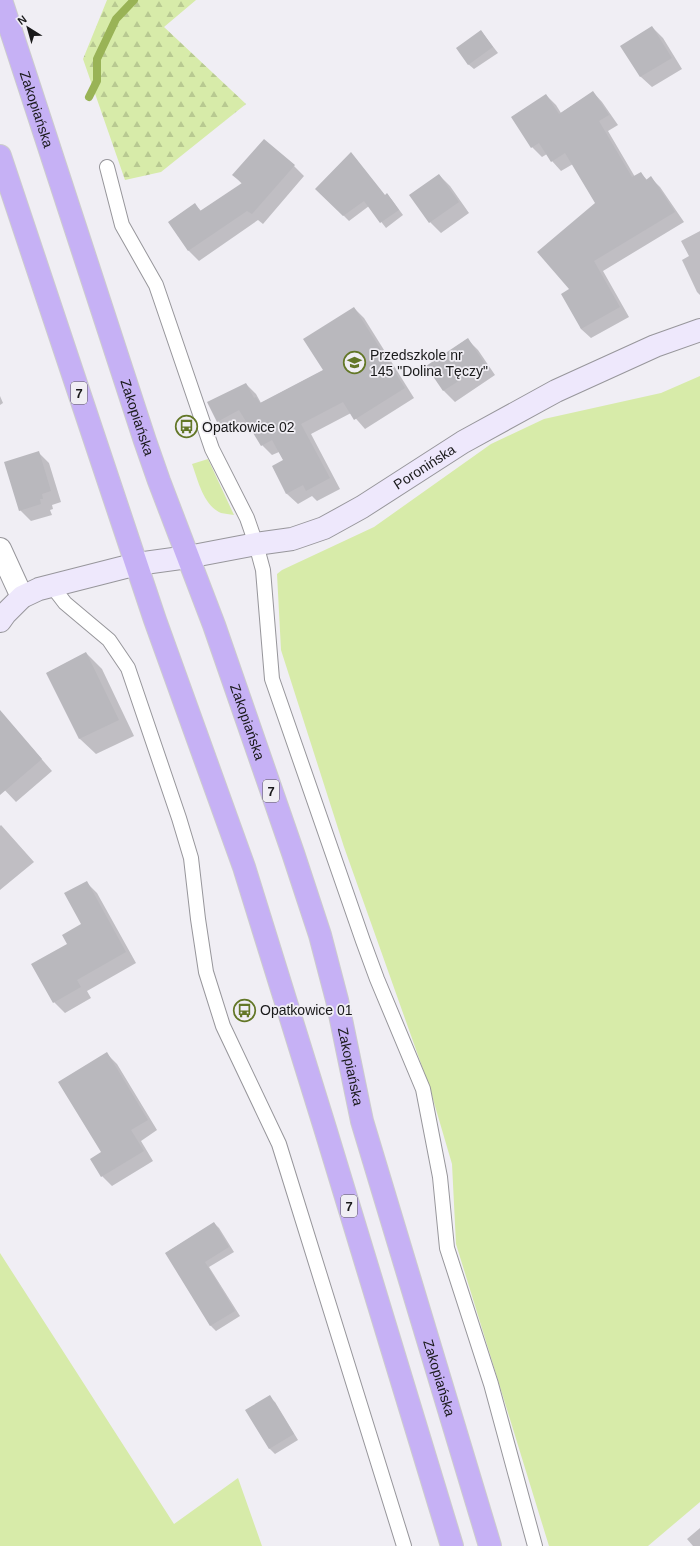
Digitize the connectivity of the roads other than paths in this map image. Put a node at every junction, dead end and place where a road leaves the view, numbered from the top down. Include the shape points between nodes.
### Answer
1 (1, 0) edge
2 (0, 156) edge
3 (107, 167) dead end
4 (700, 330) edge
5 (256, 544) junction
6 (0, 549) edge
7 (188, 557) junction
8 (137, 564) junction
9 (52, 586) junction
10 (22, 597) junction
11 (0, 621) edge
12 (404, 1546) edge
13 (452, 1546) edge
14 (490, 1546) edge
15 (535, 1546) edge

1 - 7 highway, Zakopiańska / 7 via 145,441
2 - 8 highway, 7
3 - 5 lane via 122,225 156,285 212,449 247,518
4 - 5 street, Poronińska via 655,346 579,380 504,418 324,528 292,539
5 - 7 street, Poronińska
5 - 15 lane via 263,570 272,679 368,953 423,1089 440,1177 447,1248 491,1384
6 - 10 street
7 - 8 street, Poronińska
7 - 14 highway, Zakopiańska / 7 via 214,625 320,935 337,1000 364,1128
8 - 9 street, Poronińska
8 - 13 highway, 7 via 263,926
9 - 10 street, Poronińska
9 - 12 lane via 65,603 109,640 128,668 192,858 206,972 213,995 223,1026 279,1144
10 - 11 street

